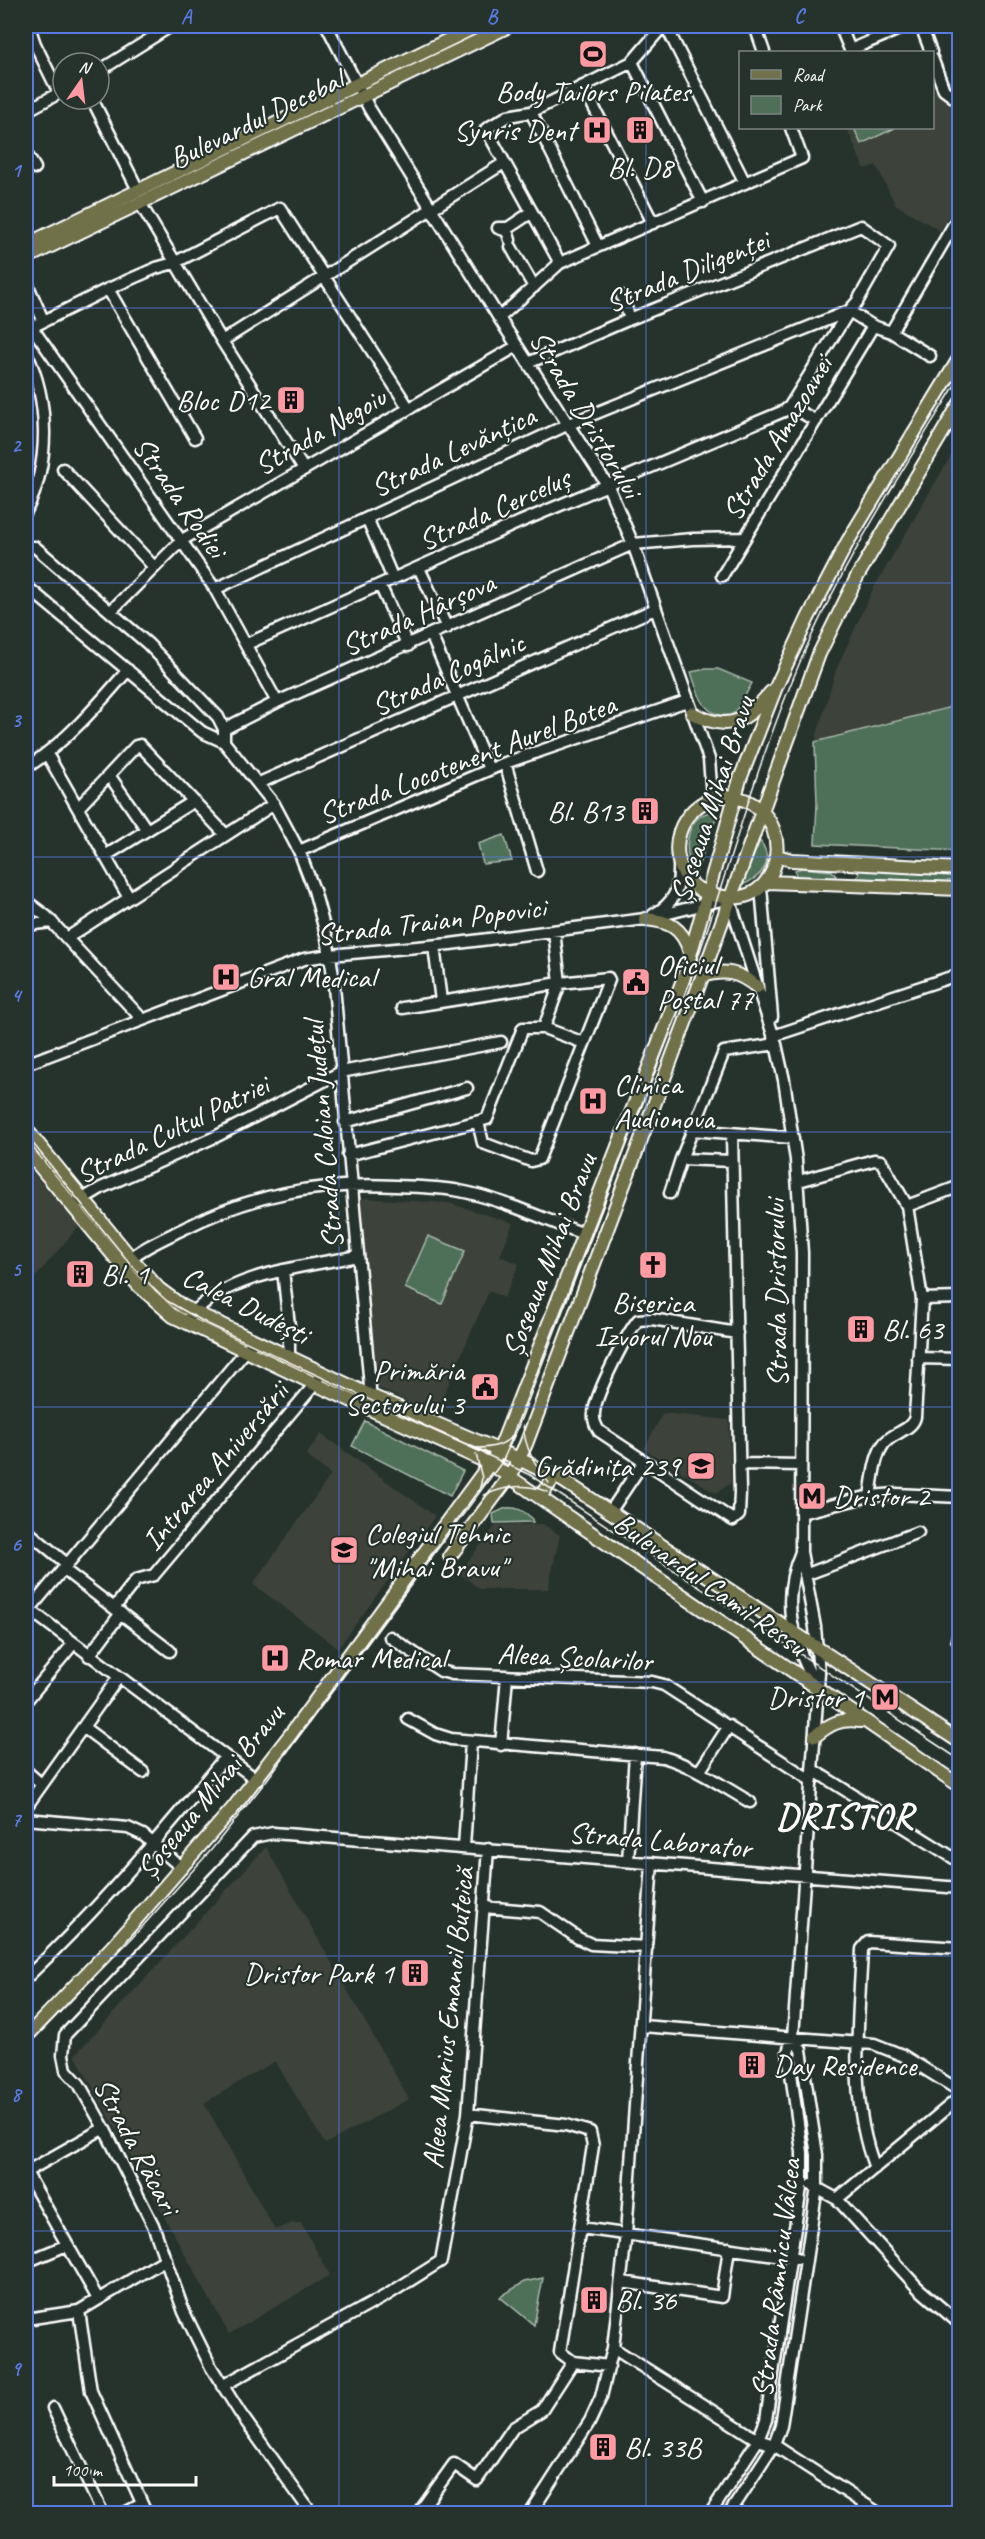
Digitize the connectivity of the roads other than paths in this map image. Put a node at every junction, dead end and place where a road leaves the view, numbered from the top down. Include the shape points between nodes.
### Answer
1 (29, 26) edge
2 (171, 26) edge
3 (327, 26) edge
4 (477, 26) edge
5 (508, 26) edge
6 (665, 26) edge
7 (755, 26) edge
8 (840, 26) edge
9 (906, 26) edge
10 (921, 26) edge
11 (764, 51) edge
12 (851, 51) edge
13 (931, 51) edge
14 (934, 61) edge
15 (632, 62) junction
16 (111, 64) edge
17 (51, 74) edge
18 (356, 84) junction
19 (583, 86) junction
20 (51, 97) edge
21 (363, 97) junction
22 (960, 102) edge
23 (26, 111) edge
24 (98, 111) edge
25 (531, 112) junction
26 (791, 129) edge
27 (26, 153) edge
28 (504, 163) junction
29 (35, 168) dead end
30 (745, 183) junction
31 (138, 190) junction
32 (703, 202) junction
33 (140, 203) junction
34 (432, 209) junction
35 (531, 212) junction
36 (960, 214) edge
37 (653, 223) junction
38 (26, 245) edge
39 (598, 246) junction
40 (26, 258) edge
41 (174, 263) junction
42 (560, 263) junction
43 (323, 277) junction
44 (26, 280) edge
45 (534, 287) junction
46 (108, 289) junction
47 (622, 296) dead end
48 (849, 311) junction
49 (499, 318) junction
50 (630, 319) junction
51 (43, 320) junction
52 (873, 326) junction
53 (28, 328) edge
54 (891, 332) junction
55 (222, 341) junction
56 (517, 346) junction
57 (26, 352) edge
58 (930, 356) dead end
59 (960, 357) edge
60 (528, 363) junction
61 (960, 403) edge
62 (790, 406) junction
63 (408, 407) junction
64 (816, 421) junction
65 (568, 424) junction
66 (195, 438) dead end
67 (303, 468) junction
68 (63, 469) dead end
69 (608, 486) junction
70 (26, 511) edge
71 (367, 518) junction
72 (745, 538) junction
73 (182, 540) junction
74 (633, 544) junction
75 (29, 549) edge
76 (154, 567) junction
77 (419, 568) junction
78 (722, 576) dead end
79 (393, 579) junction
80 (380, 585) junction
81 (26, 586) edge
82 (215, 589) junction
83 (655, 609) junction
84 (111, 611) junction
85 (447, 628) junction
86 (431, 635) junction
87 (247, 644) junction
88 (408, 646) junction
89 (128, 670) junction
90 (776, 687) junction
91 (459, 695) junction
92 (687, 700) junction
93 (277, 702) junction
94 (692, 713) junction
95 (224, 729) junction
96 (224, 742) junction
97 (47, 754) junction
98 (505, 763) junction
99 (26, 768) edge
100 (489, 769) junction
101 (109, 775) junction
102 (260, 783) junction
103 (735, 797) junction
104 (712, 798) junction
105 (194, 801) junction
106 (274, 804) junction
107 (78, 808) junction
108 (762, 812) junction
109 (147, 830) junction
110 (226, 835) junction
111 (299, 851) junction
112 (777, 855) junction
113 (105, 856) junction
114 (679, 862) junction
115 (960, 869) edge
116 (537, 871) dead end
117 (764, 884) junction
118 (960, 889) edge
119 (129, 898) junction
120 (729, 898) junction
121 (705, 899) junction
122 (26, 901) edge
123 (645, 919) junction
124 (52, 922) junction
125 (26, 924) edge
126 (554, 931) junction
127 (67, 938) junction
128 (434, 946) junction
129 (690, 952) junction
130 (330, 955) junction
131 (960, 974) edge
132 (702, 976) junction
133 (560, 983) junction
134 (757, 987) junction
135 (441, 1001) junction
136 (402, 1008) dead end
137 (142, 1019) junction
138 (544, 1028) junction
139 (775, 1040) junction
140 (501, 1042) dead end
141 (584, 1043) junction
142 (26, 1064) edge
143 (341, 1072) junction
144 (467, 1088) dead end
145 (345, 1122) junction
146 (478, 1122) junction
147 (26, 1129) edge
148 (692, 1130) junction
149 (732, 1135) junction
150 (793, 1138) junction
151 (26, 1149) edge
152 (348, 1155) junction
153 (681, 1159) junction
154 (732, 1161) junction
155 (799, 1181) junction
156 (350, 1185) junction
157 (960, 1186) edge
158 (670, 1193) dead end
159 (77, 1202) junction
160 (907, 1206) junction
161 (584, 1234) junction
162 (358, 1256) junction
163 (126, 1262) junction
164 (283, 1270) junction
165 (960, 1298) edge
166 (922, 1299) junction
167 (194, 1312) junction
168 (186, 1323) junction
169 (737, 1333) junction
170 (250, 1346) junction
171 (289, 1357) junction
172 (918, 1358) junction
173 (960, 1359) edge
174 (322, 1373) junction
175 (315, 1384) junction
176 (369, 1395) junction
177 (366, 1408) junction
178 (512, 1421) junction
179 (531, 1428) junction
180 (499, 1451) junction
181 (519, 1459) junction
182 (644, 1461) junction
183 (491, 1464) junction
184 (740, 1464) junction
185 (801, 1465) junction
186 (510, 1476) junction
187 (555, 1476) junction
188 (471, 1492) junction
189 (870, 1496) junction
190 (540, 1497) junction
191 (960, 1497) edge
192 (489, 1504) junction
193 (610, 1512) junction
194 (801, 1513) junction
195 (26, 1530) edge
196 (918, 1532) dead end
197 (801, 1552) junction
198 (450, 1556) dead end
199 (65, 1567) junction
200 (805, 1575) junction
201 (27, 1609) edge
202 (117, 1611) junction
203 (793, 1634) junction
204 (390, 1636) dead end
205 (73, 1644) junction
206 (170, 1650) dead end
207 (817, 1650) junction
208 (89, 1656) junction
209 (507, 1677) junction
210 (118, 1678) junction
211 (819, 1691) junction
212 (26, 1701) edge
213 (408, 1719) dead end
214 (862, 1721) junction
215 (729, 1726) junction
216 (83, 1727) junction
217 (815, 1736) junction
218 (471, 1742) junction
219 (960, 1742) edge
220 (501, 1745) junction
221 (635, 1754) junction
222 (225, 1757) junction
223 (26, 1771) edge
224 (143, 1772) dead end
225 (699, 1772) junction
226 (812, 1775) junction
227 (257, 1779) junction
228 (41, 1784) junction
229 (960, 1786) edge
230 (750, 1802) dead end
231 (26, 1807) edge
232 (26, 1819) edge
233 (253, 1837) joint
234 (154, 1843) junction
235 (464, 1847) junction
236 (488, 1849) junction
237 (628, 1861) junction
238 (960, 1862) edge
239 (652, 1863) junction
240 (182, 1868) junction
241 (805, 1876) junction
242 (960, 1888) edge
243 (484, 1907) junction
244 (647, 1947) junction
245 (960, 1948) edge
246 (26, 1978) edge
247 (642, 2026) junction
248 (26, 2037) edge
249 (793, 2037) junction
250 (858, 2042) junction
251 (960, 2091) edge
252 (960, 2097) edge
253 (468, 2114) junction
254 (104, 2128) junction
255 (875, 2168) junction
256 (26, 2172) edge
257 (802, 2181) junction
258 (817, 2187) junction
259 (837, 2199) junction
260 (580, 2228) junction
261 (626, 2234) junction
262 (67, 2245) junction
263 (729, 2248) junction
264 (792, 2257) junction
265 (166, 2259) junction
266 (807, 2259) junction
267 (26, 2262) edge
268 (621, 2282) junction
269 (98, 2299) junction
270 (79, 2311) junction
271 (26, 2319) edge
272 (960, 2324) edge
273 (613, 2348) junction
274 (573, 2362) junction
275 (609, 2366) junction
276 (222, 2386) junction
277 (53, 2408) dead end
278 (758, 2440) junction
279 (774, 2445) junction
280 (144, 2509) edge
281 (103, 2514) edge
282 (123, 2514) edge
283 (312, 2514) edge
284 (418, 2514) edge
285 (530, 2514) edge
286 (710, 2514) edge
287 (729, 2514) edge
288 (880, 2514) edge

1 - 17 street
2 - 16 street
3 - 18 street, Strada Dristorului
4 - 18 main road, Bulevardul Decebal
5 - 21 main road, Bulevardul Decebal
6 - 15 street
6 - 30 street
7 - 11 street
8 - 12 street
9 - 12 street
10 - 13 street
14 - 22 street via 944,90
15 - 19 street
15 - 32 street
18 - 21 street, Strada Dristorului
18 - 31 main road, Bulevardul Decebal
19 - 25 street
19 - 37 street
20 - 23 street
21 - 33 main road, Bulevardul Decebal
21 - 34 street, Strada Dristorului
24 - 31 street
25 - 28 street via 508,116 486,129
25 - 39 street
26 - 30 street via 802,158
27 - 29 street
28 - 34 street
28 - 35 street
30 - 32 street
31 - 38 main road, Bulevardul Decebal
32 - 37 street
33 - 40 main road, Bulevardul Decebal
33 - 41 street
34 - 43 street
34 - 49 street, Strada Dristorului
35 - 42 street
35 - 45 street via 508,228 498,228 507,231
36 - 54 street
37 - 39 street
39 - 42 street
41 - 43 street via 280,208
41 - 46 street
41 - 55 street
42 - 45 street
43 - 55 street
43 - 63 street
44 - 51 street
45 - 49 street
46 - 51 street
46 - 66 street
47 - 50 street
48 - 50 street, Strada Diligenței via 889,246 864,226
48 - 52 street
48 - 62 street
48 - 65 street, Strada Levănțica
49 - 56 street, Strada Dristorului
50 - 60 street, Strada Diligenței
51 - 53 street
52 - 54 street
52 - 64 street, Strada Amazoanei
53 - 73 street, Strada Rodiei
54 - 58 street
55 - 67 street
56 - 60 street, Strada Dristorului
56 - 63 street, Strada Negoiu
57 - 70 street via 36,383 44,436 40,471
59 - 90 main road, Șoseaua Mihai Bravu via 842,551
60 - 65 street, Strada Dristorului
61 - 108 main road, Șoseaua Mihai Bravu via 884,529 830,630
62 - 64 street
62 - 69 street, Strada Cerceluș
63 - 67 street, Strada Negoiu
64 - 72 street, Strada Amazoanei
65 - 69 street, Strada Dristorului
65 - 71 street, Strada Levănțica
67 - 73 street, Strada Negoiu
68 - 76 street
69 - 74 street, Strada Dristorului
69 - 77 street, Strada Cerceluș
71 - 79 street
71 - 82 street, Strada Levănțica
72 - 74 street, Strada Hârșova
72 - 78 street, Strada Amazoanei
73 - 76 street, Strada Negoiu
73 - 82 street, Strada Rodiei
74 - 83 street, Strada Dristorului
74 - 85 street, Strada Hârșova
75 - 84 street
76 - 84 street, Strada Negoiu
77 - 79 street, Strada Cerceluș
77 - 85 street
79 - 80 street, Strada Cerceluș
80 - 87 street, Strada Cerceluș
80 - 88 street
81 - 89 street, Strada Caloian Județul
82 - 87 street, Strada Rodiei
83 - 91 street, Strada Cogâlnic
83 - 92 street, Strada Dristorului
84 - 95 street via 218,717
85 - 86 street, Strada Hârșova
86 - 88 street, Strada Hârșova
86 - 91 street
87 - 93 street, Strada Rodiei
88 - 93 street, Strada Hârșova
89 - 96 street, Strada Caloian Județul via 202,732
89 - 97 street
90 - 94 main road via 756,708 732,723 717,724
90 - 103 main road, Șoseaua Mihai Bravu
91 - 100 street
91 - 102 street, Strada Cogâlnic
92 - 94 street, Strada Dristorului
92 - 98 street, Strada Locotenent Aurel Botea
93 - 95 street, Strada Hârșova
94 - 104 street, Strada Dristorului via 709,759
95 - 96 street
96 - 102 street, Strada Caloian Județul
97 - 99 street
97 - 107 street
98 - 100 street, Strada Locotenent Aurel Botea
98 - 116 street
100 - 111 street, Strada Locotenent Aurel Botea
101 - 105 street via 140,745
101 - 107 street
101 - 109 street
102 - 106 street, Strada Caloian Județul
103 - 104 main road
103 - 108 main road
103 - 121 main road, Șoseaua Mihai Bravu
104 - 114 main road via 693,810 681,827 676,843
105 - 109 street
105 - 110 street
106 - 110 street
106 - 111 street, Strada Caloian Județul
107 - 113 street
108 - 112 main road via 774,830
108 - 120 main road, Șoseaua Mihai Bravu
109 - 113 street
110 - 119 street
111 - 130 street, Strada Caloian Județul via 314,890
112 - 115 main road via 792,861
112 - 117 main road
113 - 119 street
114 - 121 main road
114 - 123 street, Strada Traian Popovici via 675,896
117 - 118 main road
117 - 120 main road
117 - 139 street, Strada Dristorului
119 - 127 street
120 - 121 main road
120 - 132 main road, Șoseaua Mihai Bravu
120 - 134 street, Strada Dristorului
121 - 123 street, Strada Traian Popovici
121 - 129 main road, Șoseaua Mihai Bravu
122 - 124 street
123 - 126 street, Strada Traian Popovici
123 - 129 main road via 680,930
124 - 125 street
124 - 127 street
126 - 128 street, Strada Traian Popovici
126 - 133 street
127 - 137 street
128 - 130 street, Strada Traian Popovici
128 - 135 street
129 - 161 main road, Șoseaua Mihai Bravu via 677,996
130 - 137 street, Strada Traian Popovici via 290,963
130 - 143 street, Strada Caloian Județul
131 - 139 street
132 - 134 main road via 733,972
132 - 179 main road, Șoseaua Mihai Bravu
133 - 135 street
133 - 138 street
133 - 141 street via 604,977 609,980
134 - 139 street, Strada Dristorului
135 - 136 street
137 - 142 street, Strada Traian Popovici
138 - 141 street
138 - 146 street via 522,1028 489,1117
139 - 148 street via 724,1052
139 - 150 street, Strada Dristorului
140 - 143 street, Strada Cultul Patriei
141 - 146 street via 539,1159 531,1161 487,1146 480,1139
143 - 145 street, Strada Caloian Județul
143 - 159 street, Strada Cultul Patriei via 216,1137
144 - 145 street
145 - 152 street, Strada Caloian Județul
146 - 152 street
147 - 159 main road, Calea Dudești
148 - 149 street
148 - 153 street
149 - 150 street
149 - 154 street
150 - 155 street, Strada Dristorului
151 - 159 main road, Calea Dudești
152 - 156 street, Strada Caloian Județul
153 - 154 street
153 - 158 street
154 - 169 street
155 - 160 street via 881,1161
155 - 185 street, Strada Dristorului
156 - 161 street via 462,1191
156 - 162 street, Strada Caloian Județul
156 - 163 street via 284,1192 232,1207 166,1237
157 - 160 street
159 - 163 main road, Calea Dudești
160 - 166 street
161 - 178 main road, Șoseaua Mihai Bravu
162 - 164 street
162 - 176 street, Strada Caloian Județul
163 - 167 main road, Calea Dudești
163 - 168 main road, Calea Dudești via 161,1307
164 - 167 street via 208,1298
164 - 171 street
165 - 166 street
166 - 172 street
167 - 168 street
167 - 170 main road, Calea Dudești
168 - 170 main road, Calea Dudești
169 - 182 street via 638,1320 597,1401 594,1417 599,1431
169 - 184 street
170 - 171 main road, Calea Dudești
170 - 175 main road, Calea Dudești
170 - 199 street
171 - 174 main road, Calea Dudești
172 - 173 street
172 - 189 street via 914,1420 884,1443
174 - 175 street, Intrarea Aniversării
174 - 176 main road, Calea Dudești
175 - 177 main road, Calea Dudești
175 - 202 street, Intrarea Aniversării via 154,1575 136,1580
176 - 177 street, Strada Caloian Județul
176 - 180 main road, Calea Dudești
177 - 183 main road, Calea Dudești
178 - 179 main road
178 - 180 main road, Șoseaua Mihai Bravu
179 - 181 main road, Șoseaua Mihai Bravu
180 - 181 main road, Bulevardul Camil Ressu
180 - 183 main road, Șoseaua Mihai Bravu
181 - 186 main road, Șoseaua Mihai Bravu
181 - 187 main road, Bulevardul Camil Ressu
182 - 184 street via 733,1520 740,1509
182 - 193 street
183 - 186 main road, Bulevardul Camil Ressu
183 - 188 main road, Șoseaua Mihai Bravu
184 - 185 street
185 - 194 street, Strada Dristorului
186 - 190 main road, Bulevardul Camil Ressu
186 - 192 main road, Șoseaua Mihai Bravu
187 - 190 main road
187 - 193 main road, Bulevardul Camil Ressu
188 - 192 main road
188 - 227 main road, Șoseaua Mihai Bravu
189 - 191 street
189 - 194 street
190 - 211 main road, Bulevardul Camil Ressu
192 - 198 main road, Șoseaua Mihai Bravu
193 - 203 main road, Bulevardul Camil Ressu
194 - 197 street, Strada Dristorului
195 - 199 street
196 - 200 street
197 - 200 street, Strada Dristorului
197 - 203 street, Strada Dristorului via 790,1602
199 - 201 street
199 - 202 street
200 - 207 street, Strada Dristorului
201 - 205 street
202 - 206 street
202 - 208 street, Intrarea Aniversării
203 - 207 main road, Bulevardul Camil Ressu
203 - 211 street, Strada Dristorului
204 - 209 street, Aleea Școlarilor via 446,1673
205 - 208 street
205 - 212 street
207 - 211 street, Strada Dristorului
207 - 219 main road, Bulevardul Camil Ressu
208 - 210 street
209 - 215 street, Aleea Școlarilor via 658,1683
209 - 220 street
210 - 216 street
210 - 222 street
211 - 214 main road, Bulevardul Camil Ressu
211 - 217 street, Strada Râmnicu Vâlcea
213 - 218 street via 435,1734
214 - 217 main road via 835,1722
214 - 229 main road, Bulevardul Camil Ressu
215 - 225 street
215 - 226 street, Aleea Școlarilor
216 - 224 street
216 - 228 street
217 - 226 street, Strada Râmnicu Vâlcea
218 - 220 street
218 - 235 street
220 - 221 street
221 - 225 street via 680,1762
221 - 237 street
222 - 227 street
222 - 234 street, Șoseaua Mihai Bravu
223 - 228 street
225 - 230 street
226 - 238 street, Aleea Școlarilor
226 - 241 street, Strada Râmnicu Vâlcea
227 - 240 main road, Șoseaua Mihai Bravu
228 - 231 street
232 - 234 street via 128,1828
233 - 235 street, Strada Laborator via 273,1833
233 - 254 street, Strada Răcari via 65,2035 66,2070 79,2084
234 - 240 street
234 - 246 street, Șoseaua Mihai Bravu
235 - 236 street, Strada Laborator
236 - 237 street, Strada Laborator
236 - 243 street, Aleea Marius Emanoil Buteică
237 - 239 street, Strada Laborator
239 - 241 street, Strada Laborator
239 - 244 street
240 - 248 main road, Șoseaua Mihai Bravu
241 - 242 street, Strada Laborator
241 - 249 street, Strada Râmnicu Vâlcea
243 - 244 street via 540,1912 591,1944
243 - 253 street, Aleea Marius Emanoil Buteică
244 - 247 street
245 - 250 street via 868,1942 864,1945
247 - 249 street
247 - 261 street
249 - 250 street
249 - 257 street, Strada Râmnicu Vâlcea via 788,2052 802,2152
249 - 258 street, Strada Râmnicu Vâlcea via 801,2050 818,2155
250 - 251 street via 889,2048
250 - 255 street via 861,2124
252 - 255 street
253 - 260 street via 566,2125 590,2133 593,2146
253 - 276 street, Aleea Marius Emanoil Buteică via 438,2264
254 - 256 street
254 - 265 street, Strada Răcari
255 - 259 street
256 - 262 street
257 - 258 street
257 - 264 street, Strada Râmnicu Vâlcea
258 - 259 street
258 - 266 street, Strada Râmnicu Vâlcea
259 - 272 street via 918,2288
260 - 261 street
260 - 274 street via 561,2352
261 - 263 street
261 - 268 street
262 - 267 street
262 - 269 street
263 - 264 street
263 - 268 street via 722,2297
264 - 266 street
264 - 278 street, Strada Râmnicu Vâlcea via 769,2408
265 - 269 street
265 - 276 street, Strada Răcari via 184,2312
266 - 279 street, Strada Râmnicu Vâlcea via 784,2412
268 - 273 street
269 - 270 street
270 - 271 street
270 - 280 street via 91,2391
273 - 275 street
273 - 278 street
274 - 275 street
274 - 284 street via 542,2410 513,2428 477,2480 454,2464
275 - 285 street via 590,2421
276 - 283 street, Strada Răcari
277 - 281 street
278 - 279 street
278 - 286 street, Strada Râmnicu Vâlcea
279 - 287 street, Strada Râmnicu Vâlcea
279 - 288 street
280 - 282 street

